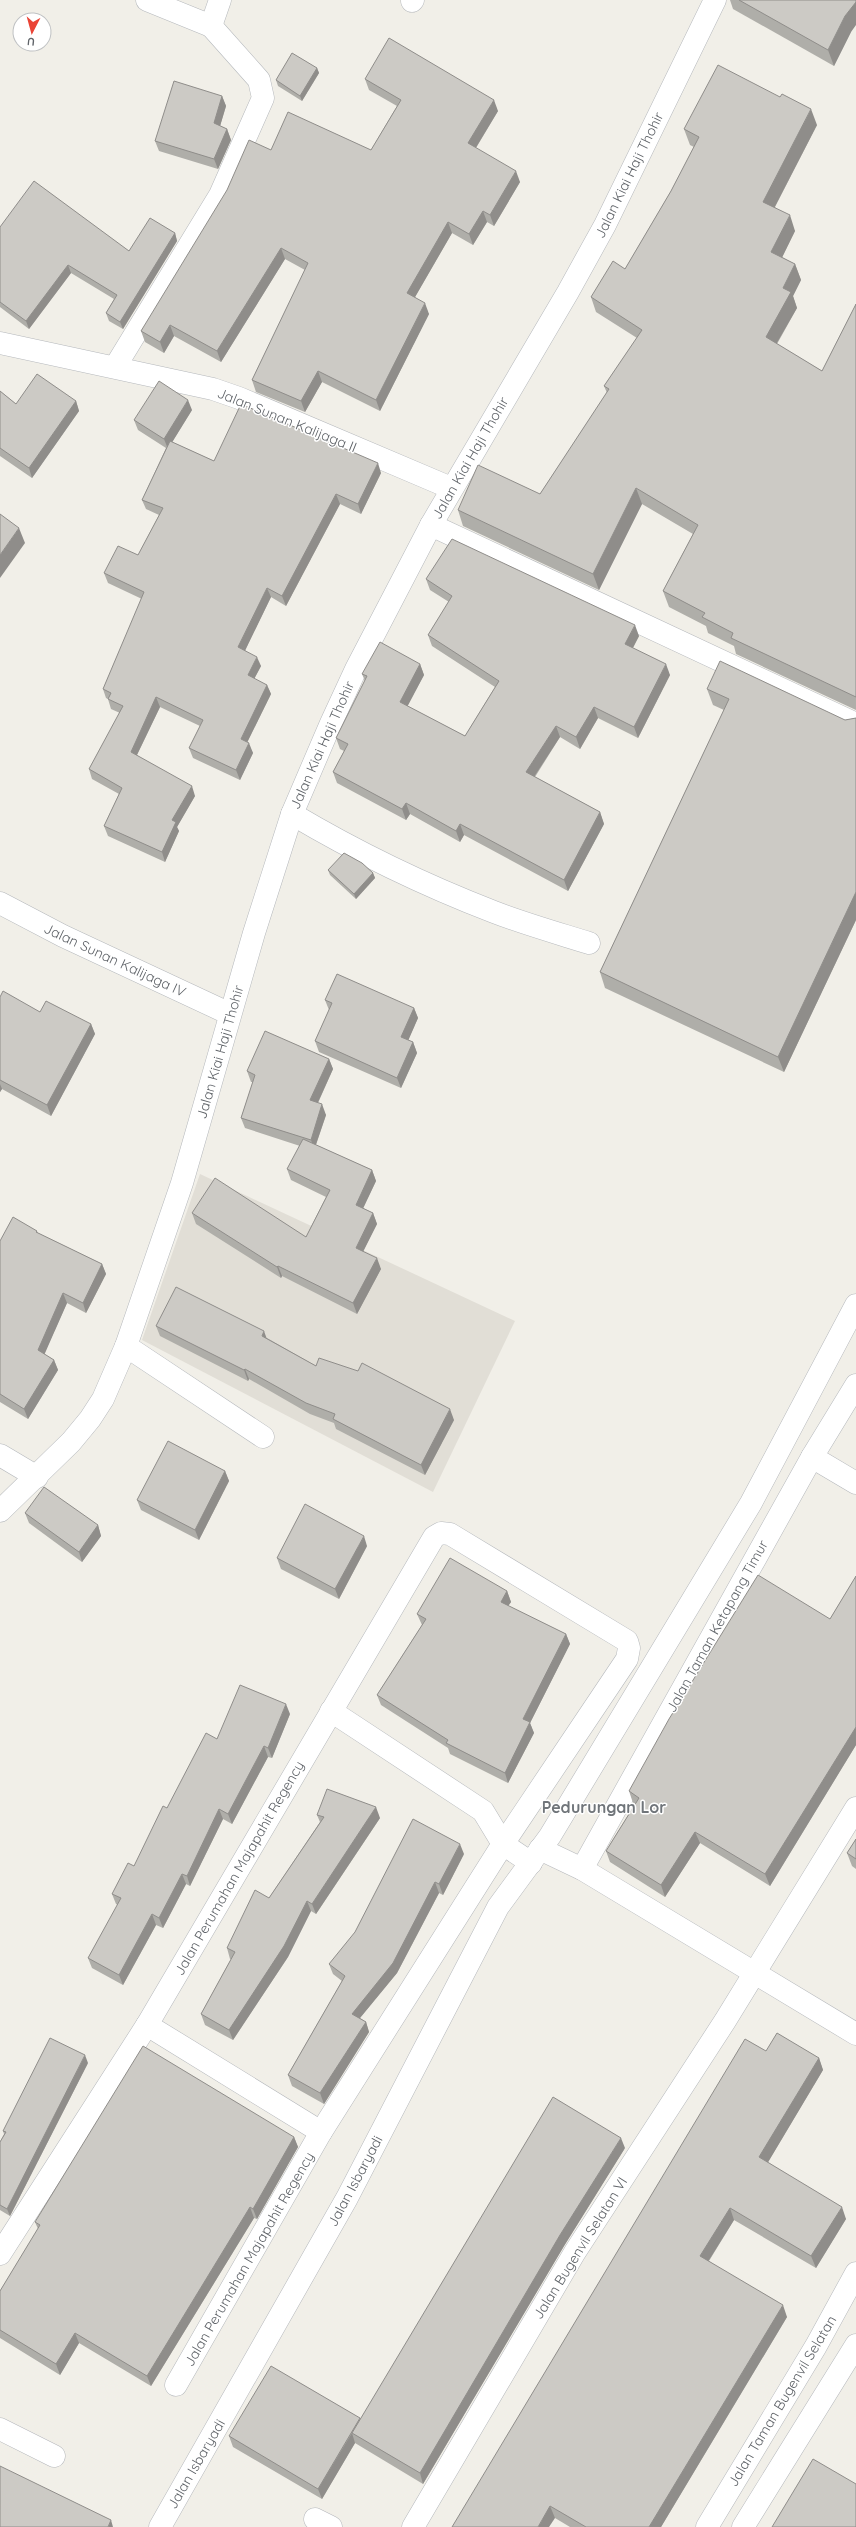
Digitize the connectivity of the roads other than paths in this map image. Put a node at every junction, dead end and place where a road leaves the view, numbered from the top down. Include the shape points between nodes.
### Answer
1 (147, 0) edge
2 (220, 0) edge
3 (715, 0) edge
4 (211, 26) junction
5 (0, 343) edge
6 (115, 367) junction
7 (452, 488) junction
8 (431, 525) junction
9 (856, 724) edge
10 (292, 814) junction
11 (0, 903) edge
12 (589, 943) dead end
13 (230, 1014) junction
14 (856, 1305) edge
15 (126, 1346) junction
16 (856, 1385) edge
17 (263, 1436) dead end
18 (0, 1455) edge
19 (812, 1457) junction
20 (37, 1477) junction
21 (856, 1482) edge
22 (0, 1511) edge
23 (331, 1711) junction
24 (856, 1808) edge
25 (483, 1811) junction
26 (521, 1816) junction
27 (503, 1844) junction
28 (540, 1849) junction
29 (582, 1869) junction
30 (753, 1972) junction
31 (147, 2025) junction
32 (856, 2034) edge
33 (321, 2132) junction
34 (0, 2254) edge
35 (856, 2274) edge
36 (816, 2346) junction
37 (853, 2357) edge
38 (176, 2385) dead end
39 (0, 2429) edge
40 (54, 2456) dead end
41 (160, 2527) edge
42 (413, 2527) edge
43 (707, 2527) edge
44 (743, 2527) edge

1 - 4 street
2 - 4 street
3 - 7 street, Jalan Kiai Haji Thohir via 594,245
4 - 6 street via 259,80 263,98 220,195
5 - 6 street, Jalan Sunan Kalijaga II
6 - 7 street, Jalan Sunan Kalijaga II via 183,381 239,398
7 - 8 street, Jalan Kiai Haji Thohir
8 - 9 street
8 - 10 street, Jalan Kiai Haji Thohir via 356,669
10 - 12 street via 446,892 494,912
10 - 13 street, Jalan Kiai Haji Thohir
11 - 13 street, Jalan Sunan Kalijaga IV via 63,936
13 - 15 street, Jalan Kiai Haji Thohir via 182,1183
14 - 28 street, Jalan Isbaryadi via 751,1504
15 - 17 street
15 - 20 street, Jalan Kiai Haji Thohir via 103,1399 90,1419
16 - 19 street, Jalan Taman Ketapang Timur
18 - 20 street
19 - 21 street
19 - 29 street, Jalan Taman Ketapang Timur
20 - 22 street, Jalan Kiai Haji Thohir
23 - 25 street
23 - 26 street, Jalan Perumahan Majapahit Regency via 434,1537 441,1533 450,1534 628,1644 627,1659
23 - 31 street, Jalan Perumahan Majapahit Regency
24 - 30 street
25 - 26 street
25 - 27 street
26 - 27 street, Jalan Perumahan Majapahit Regency
26 - 28 street
27 - 28 street
27 - 33 street, Jalan Perumahan Majapahit Regency
28 - 29 street
28 - 41 street, Jalan Isbaryadi via 498,1907 348,2198
29 - 30 street
30 - 32 street
30 - 42 street, Jalan Bugenvil Selatan VI via 725,2021 575,2252
31 - 33 street
31 - 34 street, Jalan Perumahan Majapahit Regency
33 - 38 street, Jalan Perumahan Majapahit Regency
35 - 36 street, Jalan Taman Bugenvil Selatan
36 - 37 street
36 - 43 street, Jalan Taman Bugenvil Selatan
37 - 44 street
39 - 40 street

